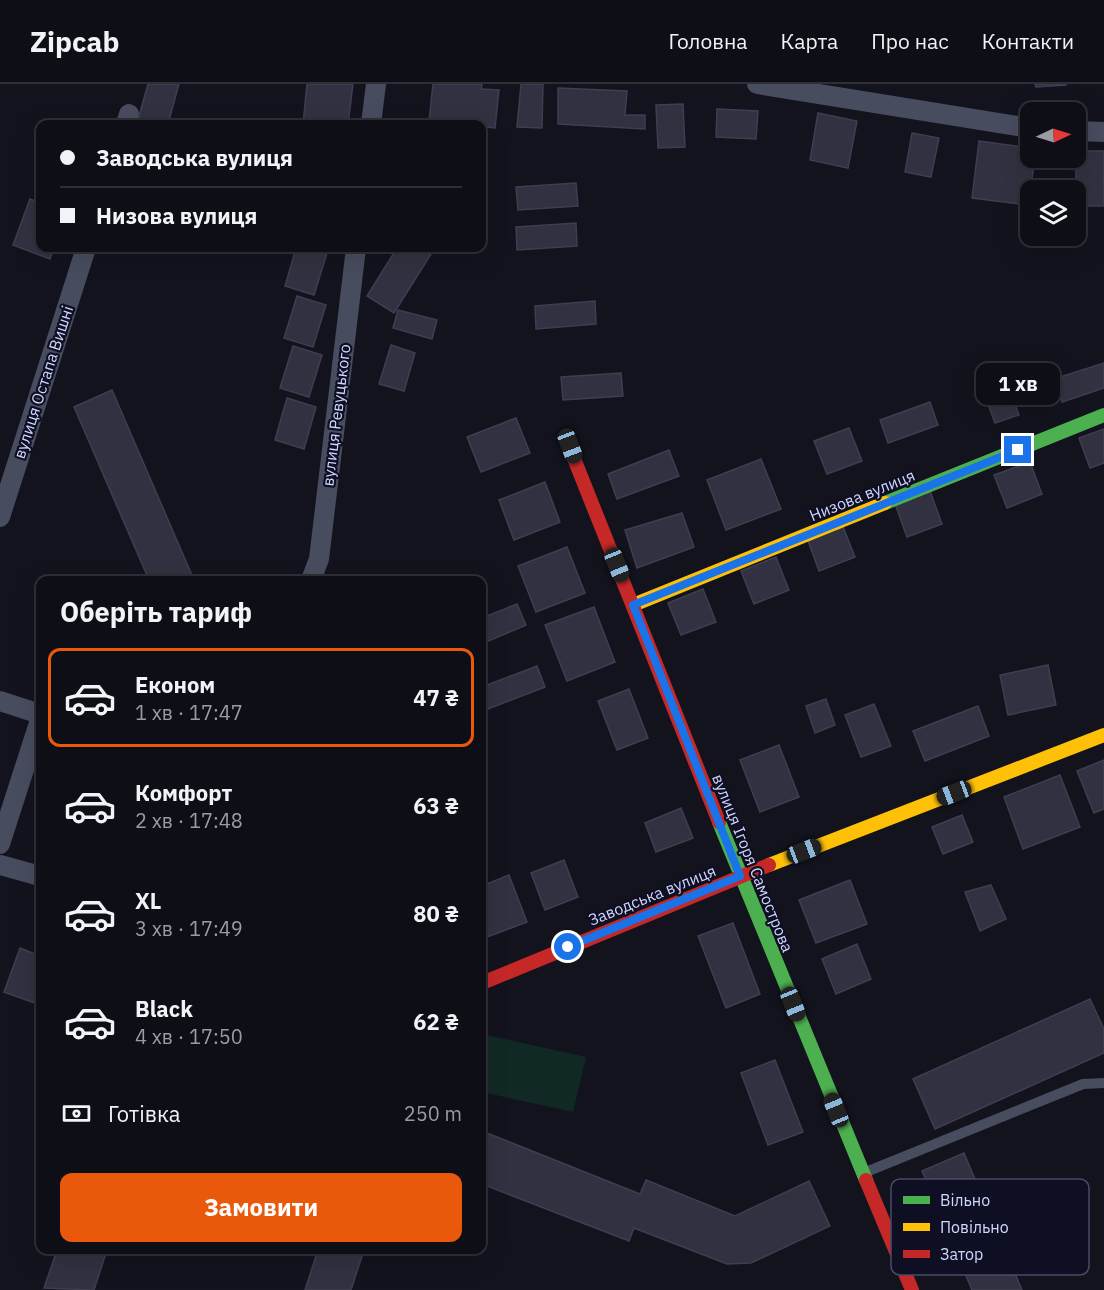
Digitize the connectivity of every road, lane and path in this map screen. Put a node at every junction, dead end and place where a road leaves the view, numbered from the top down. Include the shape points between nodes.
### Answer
1 (376, 84) edge
2 (757, 84) edge
3 (372, 120) edge
4 (1020, 126) edge
5 (1086, 131) edge
6 (1104, 132) edge
7 (85, 252) edge
8 (356, 252) edge
9 (1104, 415) edge
10 (570, 446) dead end
11 (0, 517) edge
12 (313, 576) edge
13 (633, 605) junction
14 (0, 701) edge
15 (36, 713) edge
16 (36, 732) edge
17 (1104, 735) edge
18 (0, 844) edge
19 (0, 865) edge
20 (36, 875) edge
21 (740, 876) junction
22 (486, 981) edge
23 (1104, 1083) edge
24 (863, 1174) junction
25 (891, 1240) edge
26 (906, 1275) edge
27 (912, 1290) edge

1 - 3 street
2 - 4 street
5 - 6 street
7 - 11 street, вулиця Остапа Вишні
8 - 12 street, вулиця Ревуцького via 319,559
9 - 13 street, Низова вулиця
10 - 13 street, вулиця Ігоря Самострова
13 - 21 street, вулиця Ігоря Самострова
14 - 15 street
16 - 18 street
17 - 21 street, Заводська вулиця
19 - 20 street
21 - 22 street, Заводська вулиця
21 - 24 street, вулиця Ігоря Самострова
23 - 24 lane via 1083,1084
24 - 25 street, вулиця Ігоря Самострова
26 - 27 street, вулиця Ігоря Самострова

